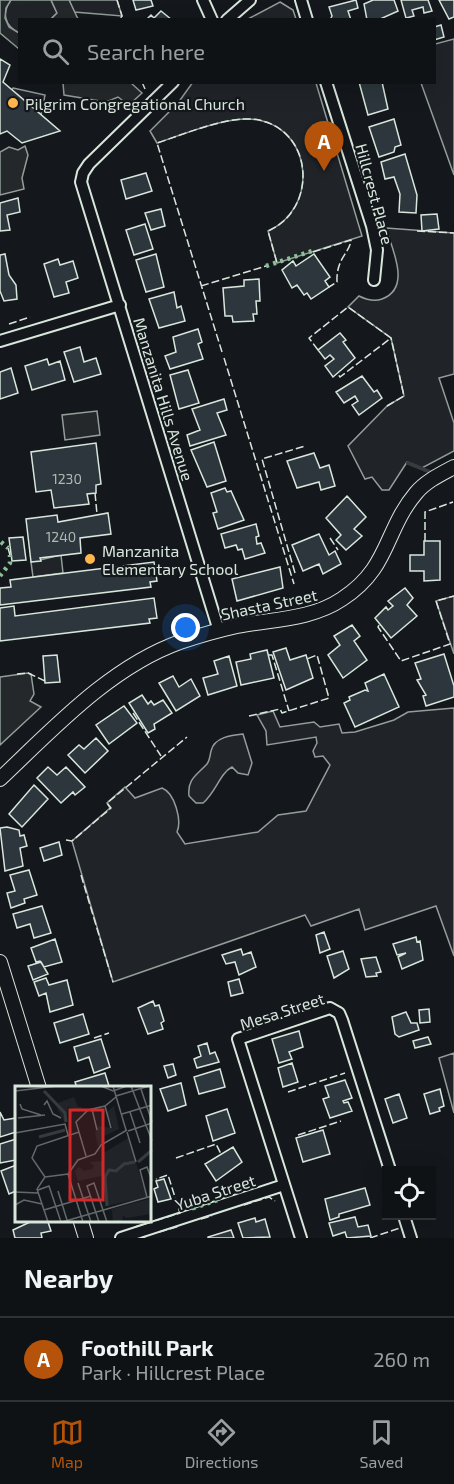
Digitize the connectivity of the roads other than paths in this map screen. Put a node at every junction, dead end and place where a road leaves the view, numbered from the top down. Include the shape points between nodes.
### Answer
1 (203, 0) edge
2 (250, 0) edge
3 (301, 0) edge
4 (211, 18) edge
5 (229, 18) edge
6 (306, 18) edge
7 (171, 84) edge
8 (327, 84) edge
9 (374, 280) dead end
10 (120, 305) junction
11 (0, 341) edge
12 (454, 467) edge
13 (219, 631) junction
14 (0, 779) edge
15 (0, 962) edge
16 (38, 1086) edge
17 (389, 1166) edge
18 (284, 1185) junction
19 (406, 1220) edge
20 (82, 1223) edge
21 (86, 1238) edge
22 (121, 1238) edge
23 (301, 1238) edge
24 (411, 1238) edge

1 - 4 street
2 - 5 street
3 - 6 street
7 - 10 street, Manzanita Hills Avenue via 89,164 82,176 86,203
8 - 9 street, Hillcrest Place via 372,226 377,250
10 - 11 street
10 - 13 street, Manzanita Hills Avenue
12 - 13 street, Shasta Street via 417,492 396,522 378,565 344,598 307,614
13 - 14 street, Shasta Street via 166,648 118,676
15 - 16 street
17 - 18 street, Mesa Street via 342,1020 330,1008 238,1039
18 - 22 street, Yuba Street
18 - 23 street, Mesa Street
19 - 24 street
20 - 21 street

